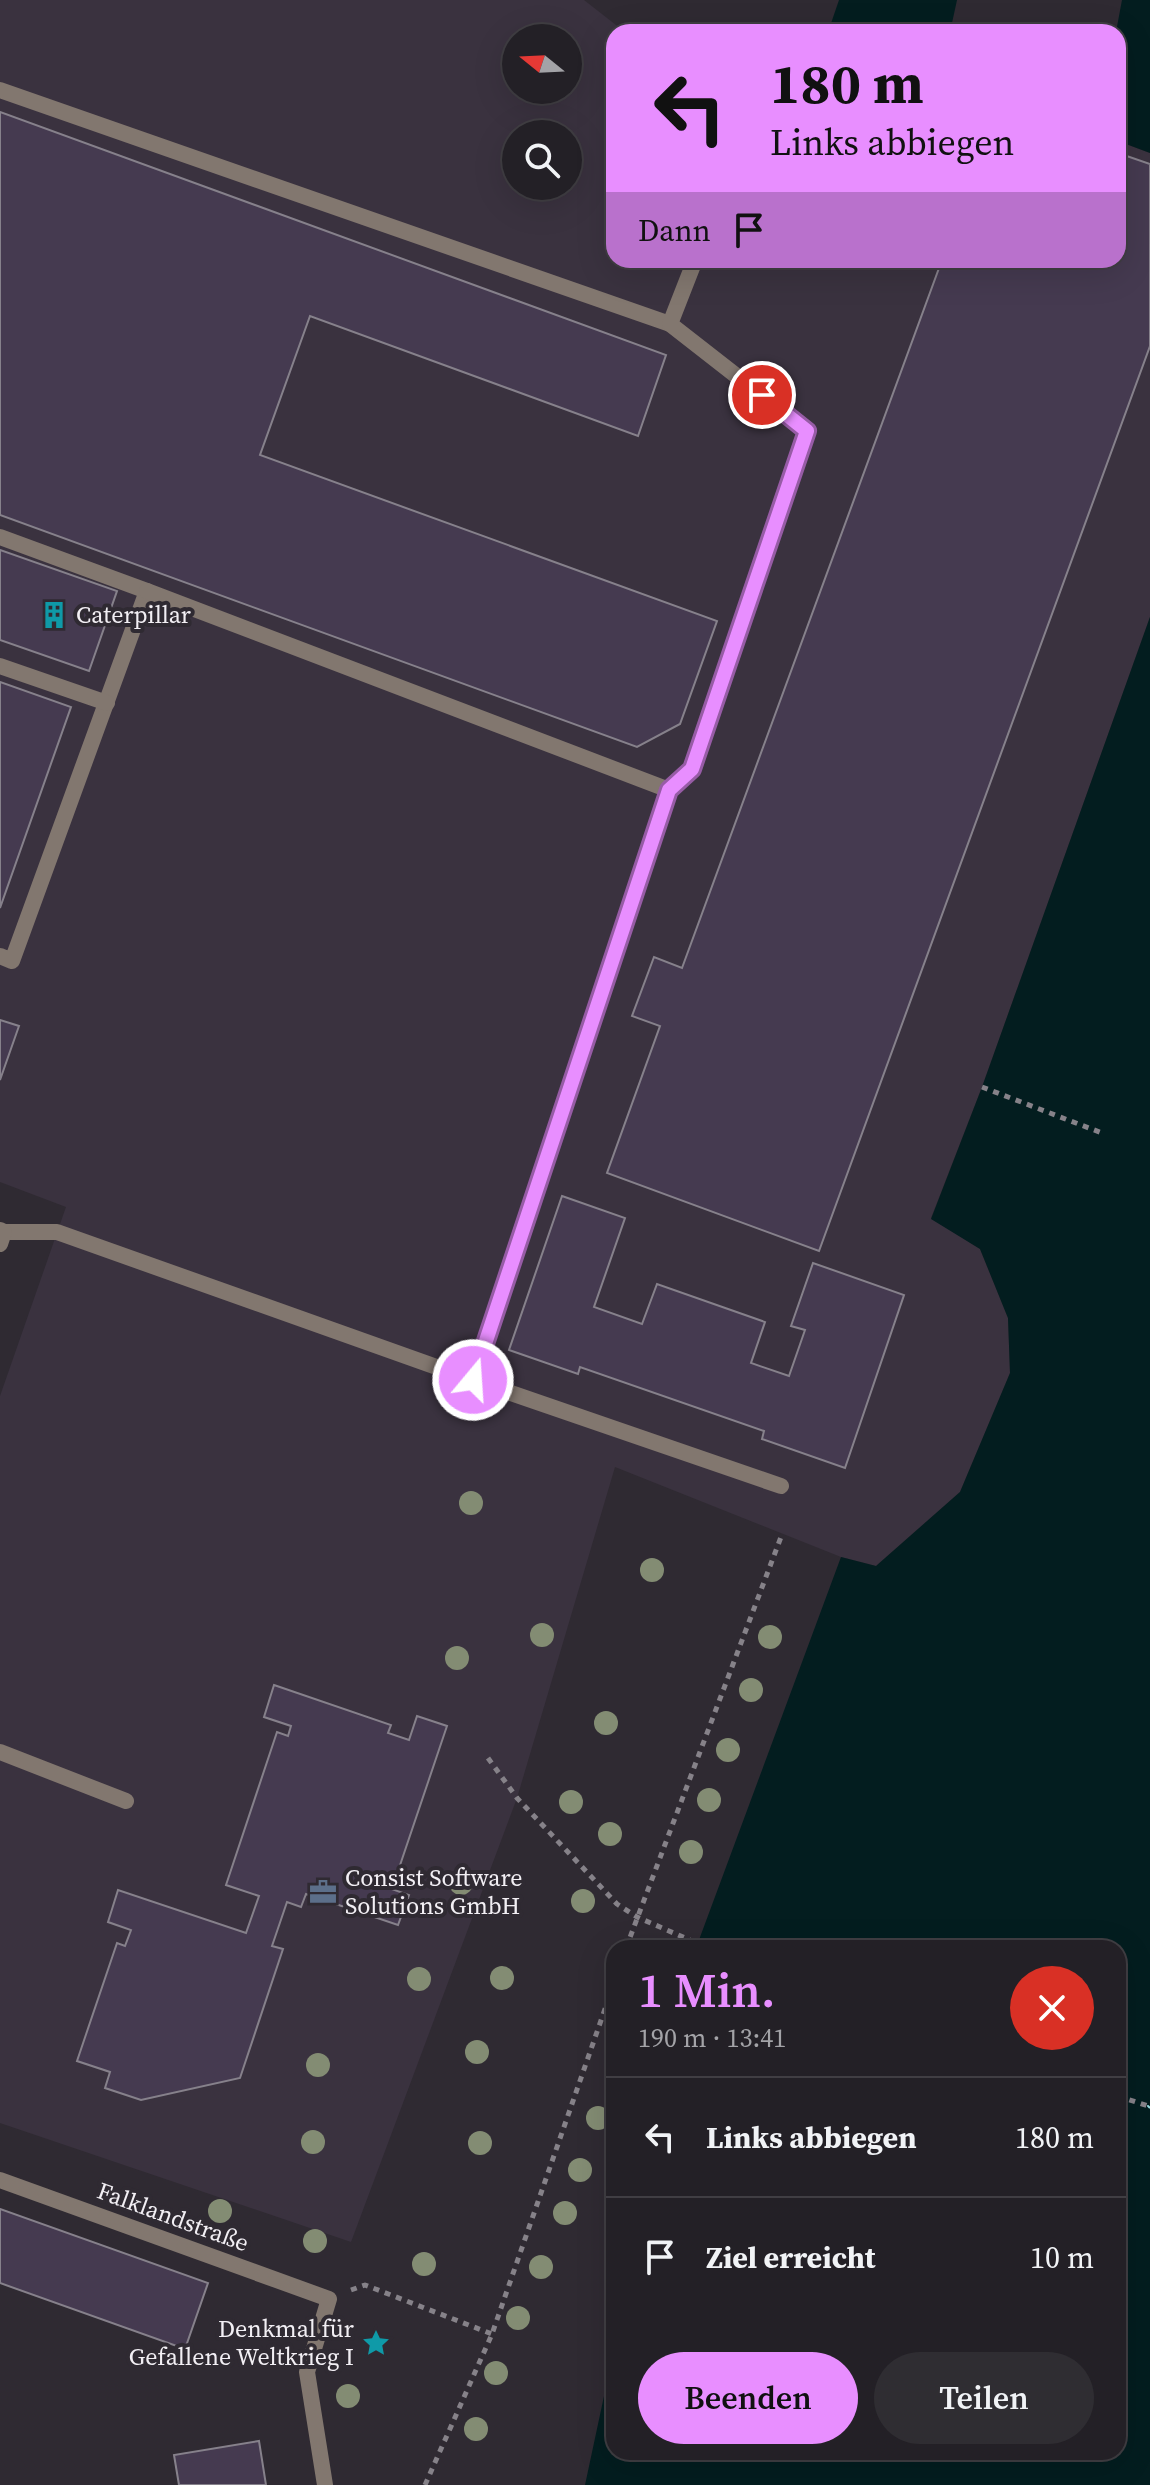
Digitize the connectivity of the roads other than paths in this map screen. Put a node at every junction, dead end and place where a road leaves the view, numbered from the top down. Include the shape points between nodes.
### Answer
1 (0, 90) edge
2 (692, 268) edge
3 (670, 324) junction
4 (0, 537) edge
5 (147, 591) junction
6 (0, 666) edge
7 (107, 703) junction
8 (669, 790) junction
9 (0, 956) edge
10 (1, 1235) edge
11 (473, 1380) junction
12 (781, 1486) dead end
13 (0, 1752) edge
14 (126, 1801) dead end
15 (0, 2180) edge
16 (325, 2485) edge

1 - 3 street
2 - 3 street
3 - 8 street via 807,431 692,769
4 - 5 street
5 - 7 street
5 - 8 street
6 - 7 street
7 - 9 street via 12,961
8 - 11 street
10 - 11 street via 57,1232
11 - 12 street
13 - 14 street
15 - 16 street, Falklandstraße via 329,2299 307,2372

